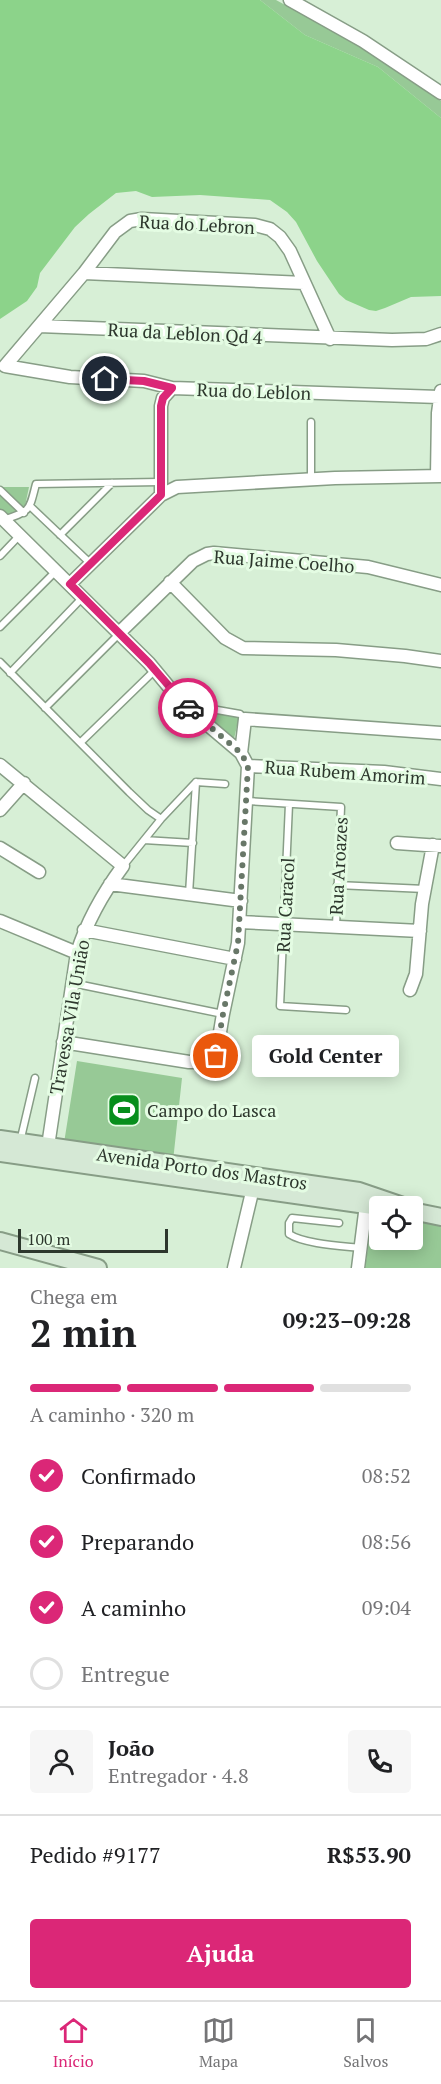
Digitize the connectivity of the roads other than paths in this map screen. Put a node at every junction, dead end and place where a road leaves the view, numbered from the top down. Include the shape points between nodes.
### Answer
1 (290, 0) edge
2 (441, 93) edge
3 (84, 273) junction
4 (304, 283) junction
5 (39, 326) junction
6 (441, 334) edge
7 (330, 339) junction
8 (172, 388) junction
9 (440, 395) edge
10 (311, 422) dead end
11 (439, 476) edge
12 (311, 479) junction
13 (112, 483) junction
14 (161, 488) junction
15 (0, 490) edge
16 (31, 507) junction
17 (24, 513) junction
18 (2, 518) edge
19 (60, 535) junction
20 (19, 536) junction
21 (0, 556) edge
22 (91, 564) junction
23 (56, 571) junction
24 (170, 582) junction
25 (70, 584) junction
26 (441, 585) edge
27 (83, 597) junction
28 (0, 627) edge
29 (119, 633) junction
30 (441, 661) edge
31 (0, 662) edge
32 (154, 671) junction
33 (10, 673) junction
34 (183, 704) junction
35 (45, 708) junction
36 (245, 719) junction
37 (441, 733) edge
38 (81, 742) junction
39 (241, 753) junction
40 (0, 765) edge
41 (248, 766) junction
42 (441, 779) edge
43 (196, 782) junction
44 (24, 783) junction
45 (225, 784) dead end
46 (247, 801) junction
47 (289, 804) junction
48 (0, 810) edge
49 (161, 819) junction
50 (144, 840) junction
51 (193, 843) junction
52 (397, 843) dead end
53 (437, 846) edge
54 (0, 848) edge
55 (123, 866) junction
56 (39, 872) dead end
57 (110, 884) junction
58 (338, 885) junction
59 (425, 889) junction
60 (189, 894) junction
61 (241, 901) junction
62 (240, 922) junction
63 (284, 925) junction
64 (1, 926) edge
65 (336, 926) junction
66 (84, 930) junction
67 (420, 931) junction
68 (76, 953) junction
69 (235, 959) junction
70 (72, 983) junction
71 (410, 990) dead end
72 (346, 1010) dead end
73 (223, 1014) junction
74 (63, 1042) junction
75 (35, 1078) dead end
76 (0, 1139) edge
77 (48, 1146) junction
78 (12, 1150) edge
79 (253, 1188) junction
80 (373, 1196) edge
81 (369, 1205) edge
82 (423, 1213) edge
83 (441, 1217) edge
84 (369, 1219) edge
85 (339, 1223) dead end
86 (0, 1241) edge
87 (360, 1248) junction
88 (98, 1268) edge
89 (234, 1268) edge
90 (358, 1268) edge

1 - 2 street via 363,41
3 - 4 street
3 - 4 street, Rua do Lebron via 121,226 142,219 270,229 290,251
3 - 5 street, Rua do Lebron
4 - 7 street, Rua do Lebron
5 - 7 street, Rua da Leblon Qd 4
5 - 8 street, Rua do Lebron via 4,366 70,377 144,381
6 - 7 street, Rua da Leblon Qd 4 via 408,340
8 - 9 street, Rua do Leblon
8 - 14 street, Rua do Leblon via 161,406
9 - 11 street
10 - 12 lane
11 - 12 street
12 - 14 street
13 - 14 lane
13 - 16 lane via 36,484
13 - 19 lane
14 - 22 street
15 - 17 lane
16 - 17 lane
16 - 19 lane
17 - 18 lane
18 - 20 street
19 - 22 lane
20 - 21 lane
20 - 23 street
22 - 25 street
23 - 25 street
23 - 28 lane
24 - 26 street, Rua Jaime Coelho via 198,558 214,553 368,567
24 - 29 street, Rua Jaime Coelho
24 - 30 street via 225,638 243,648 336,650
25 - 27 street
27 - 29 street
27 - 33 lane
29 - 32 street
29 - 35 lane
31 - 33 lane
32 - 34 street
32 - 38 lane
33 - 35 lane
34 - 36 lane via 240,714
34 - 39 street
35 - 38 lane
36 - 37 street
36 - 39 street
38 - 49 lane
39 - 41 street
40 - 44 street
41 - 42 street, Rua Rubem Amorim via 384,772
41 - 46 street
43 - 45 lane
43 - 49 lane, Travessa Vila União
43 - 51 lane
44 - 48 street
44 - 55 street
46 - 47 lane
46 - 61 street
47 - 58 lane, Rua Aroazes via 341,807
47 - 63 lane, Rua Caracol
49 - 50 lane, Travessa Vila União
50 - 51 lane
50 - 55 lane, Travessa Vila União
51 - 60 lane
52 - 53 street
53 - 59 street
54 - 56 street
55 - 57 street, Travessa Vila União
57 - 60 street
57 - 66 street, Travessa Vila União
58 - 59 lane
58 - 65 lane, Rua Aroazes
59 - 67 street
60 - 61 street
61 - 62 street
62 - 63 street
62 - 69 street
63 - 65 street
63 - 72 lane, Rua Caracol via 280,1006
64 - 68 street
65 - 67 street
66 - 68 street, Travessa Vila União
66 - 69 street
67 - 71 street via 416,974
68 - 70 street, Travessa Vila União
69 - 73 street
70 - 73 lane
70 - 74 street, Travessa Vila União
73 - 74 street via 216,1056 198,1062
74 - 77 street, Travessa Vila União
75 - 78 lane
76 - 78 main road, Avenida Porto dos Mastros
77 - 78 main road, Avenida Porto dos Mastros
77 - 80 main road, Avenida Porto dos Mastros
78 - 79 main road, Avenida Porto dos Mastros
79 - 81 main road, Avenida Porto dos Mastros
79 - 89 street
82 - 83 main road, Avenida Porto dos Mastros
84 - 87 street
85 - 87 lane via 292,1218 289,1234
86 - 88 main road
87 - 90 street

